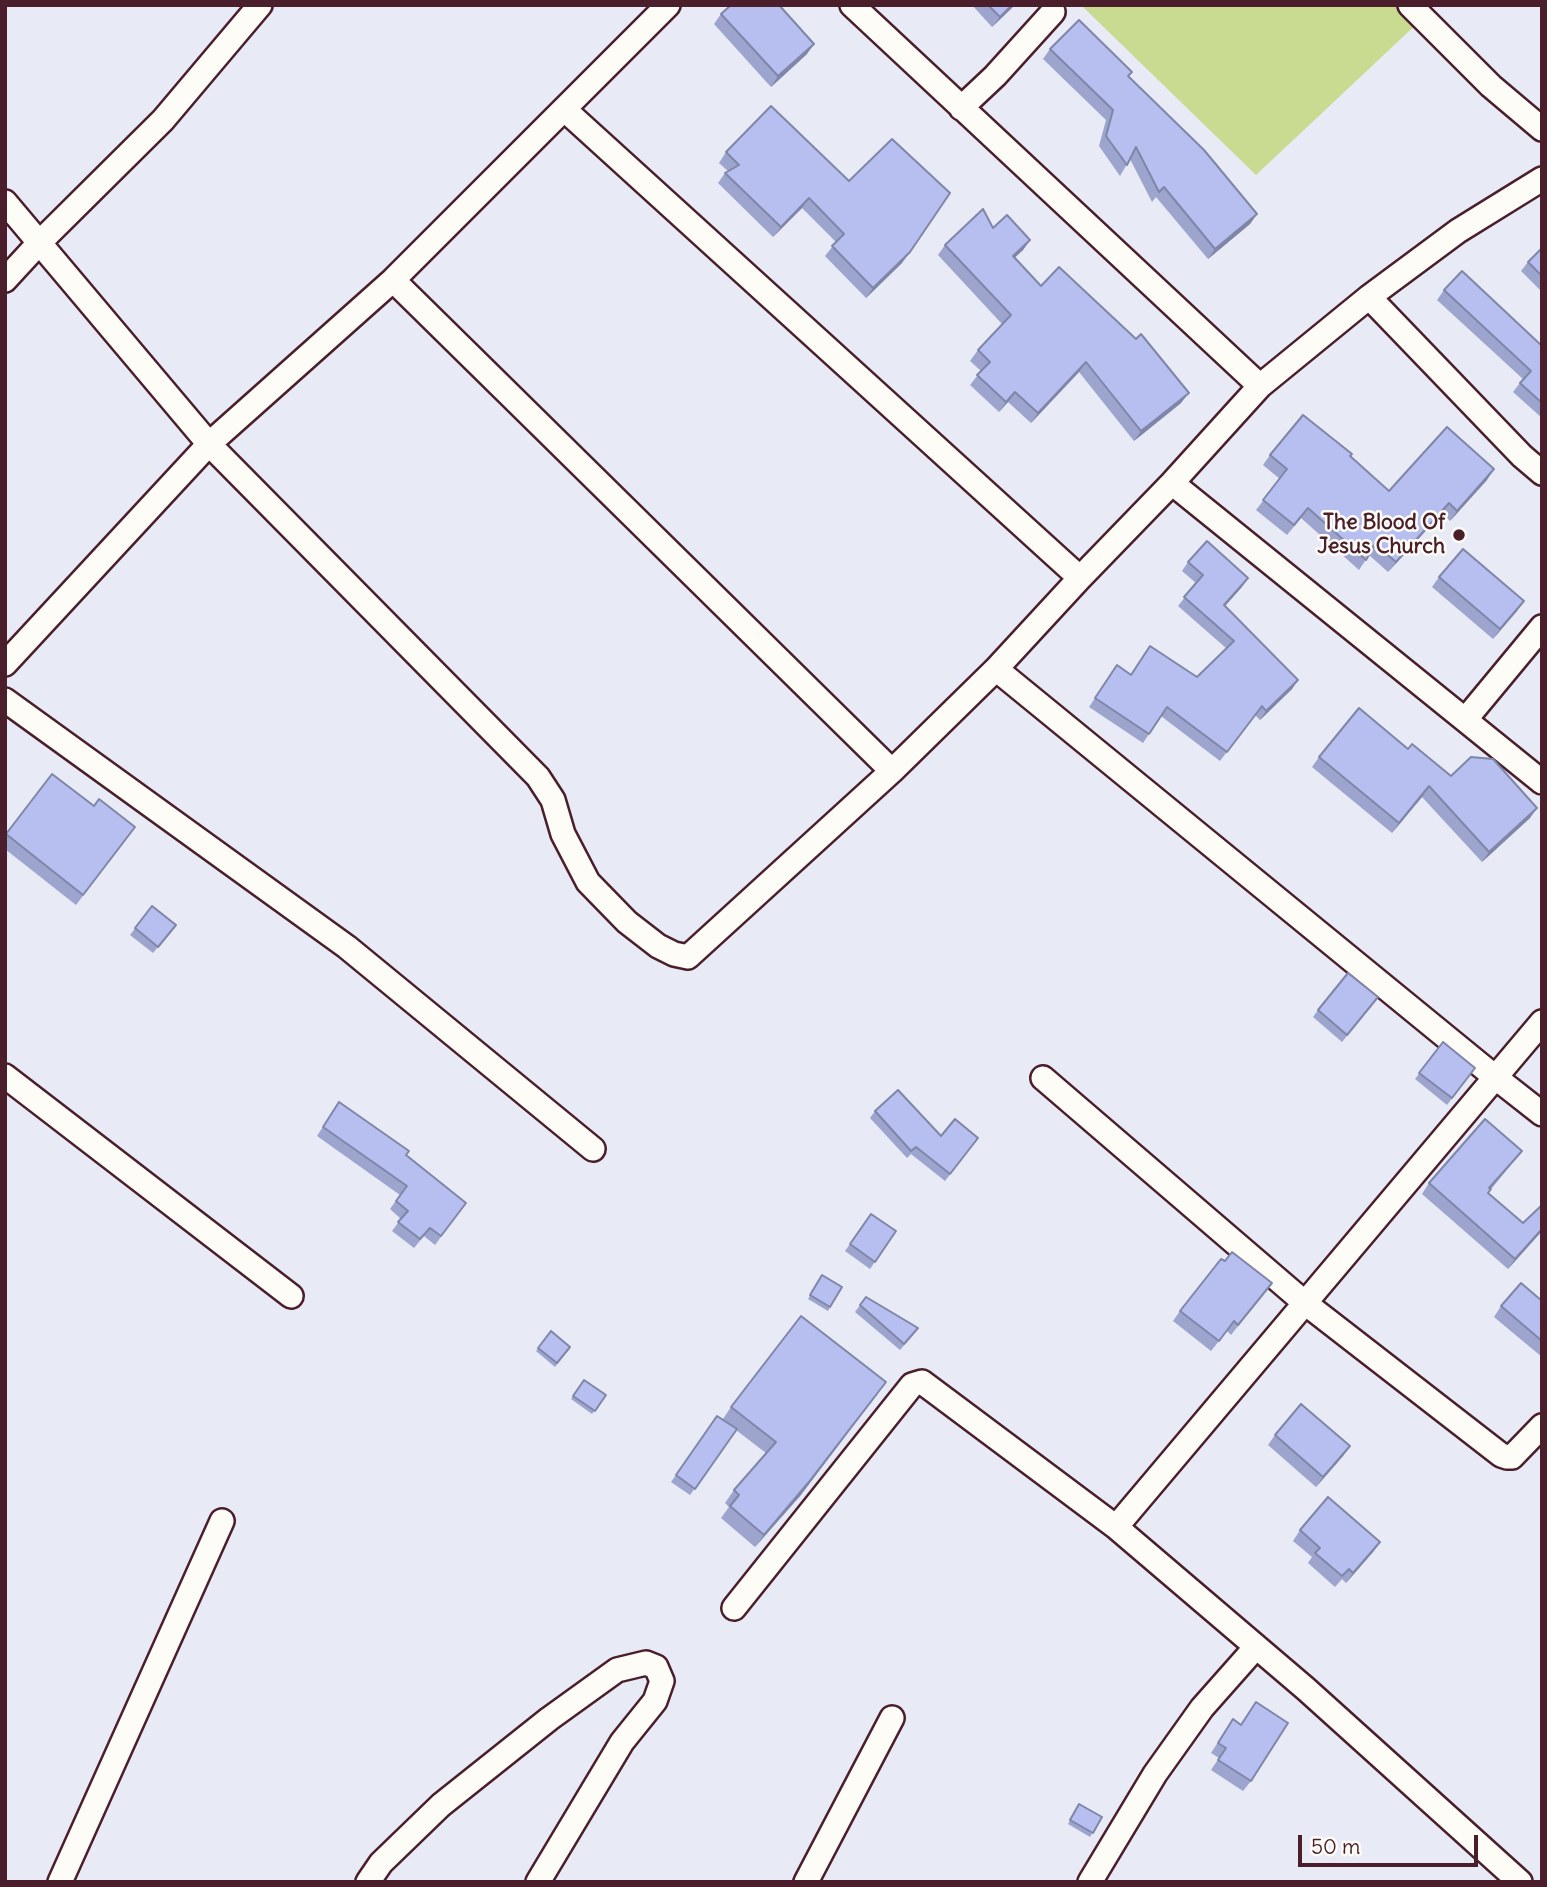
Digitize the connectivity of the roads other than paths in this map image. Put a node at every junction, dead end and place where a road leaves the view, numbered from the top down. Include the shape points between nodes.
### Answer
1 (260, 5) edge
2 (668, 5) edge
3 (852, 5) edge
4 (1410, 5) edge
5 (1053, 12) dead end
6 (961, 107) junction
7 (565, 110) junction
8 (1542, 129) edge
9 (1542, 179) edge
10 (5, 202) edge
11 (40, 242) junction
12 (5, 280) edge
13 (393, 280) junction
14 (1369, 297) junction
15 (1260, 386) junction
16 (209, 444) junction
17 (1542, 473) edge
18 (1172, 483) junction
19 (1080, 578) junction
20 (1542, 627) edge
21 (5, 664) edge
22 (996, 669) junction
23 (5, 700) edge
24 (1465, 720) junction
25 (892, 771) junction
26 (1542, 782) edge
27 (1542, 1023) edge
28 (5, 1076) edge
29 (1495, 1077) junction
30 (1043, 1078) dead end
31 (1542, 1114) edge
32 (593, 1149) dead end
33 (291, 1296) dead end
34 (1305, 1303) junction
35 (1542, 1426) edge
36 (222, 1521) dead end
37 (1116, 1527) junction
38 (734, 1608) dead end
39 (1256, 1647) junction
40 (892, 1718) dead end
41 (60, 1882) edge
42 (368, 1882) edge
43 (538, 1882) edge
44 (806, 1882) edge
45 (1090, 1882) edge
46 (1520, 1882) edge

1 - 11 street via 163,120
2 - 7 street
3 - 6 street
4 - 8 street via 1491,86
5 - 6 street
6 - 15 street
7 - 13 street
7 - 19 street
9 - 14 street via 1458,231
10 - 11 street
11 - 12 street
11 - 16 street
13 - 16 street
13 - 25 street
14 - 15 street
14 - 17 street
15 - 18 street
16 - 21 street
16 - 25 street via 538,777 553,800 563,834 588,882 627,922 674,954 688,957
18 - 19 street
18 - 24 street
19 - 22 street
20 - 24 street
22 - 25 street
22 - 29 street
23 - 32 street via 347,947
24 - 26 street
27 - 29 street
28 - 33 street
29 - 31 street
29 - 34 street
30 - 34 street
34 - 35 street via 1501,1455 1513,1457
34 - 37 street
36 - 41 street
37 - 38 street via 918,1382
37 - 39 street
39 - 45 street via 1202,1708 1155,1774
39 - 46 street
40 - 44 street
42 - 43 street via 380,1863 441,1805 549,1719 617,1670 646,1663 656,1667 662,1681 655,1701 622,1742

